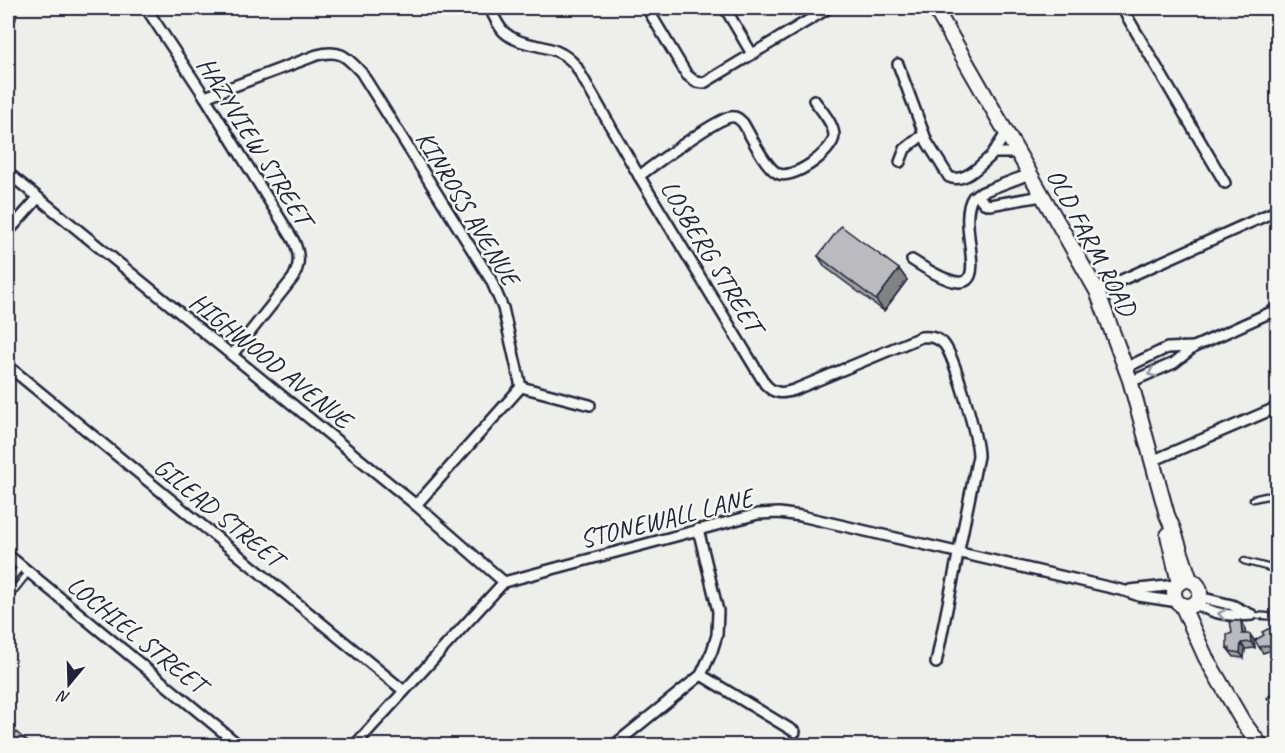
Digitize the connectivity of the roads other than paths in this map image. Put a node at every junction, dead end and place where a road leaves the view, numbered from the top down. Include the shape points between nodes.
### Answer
1 (146, 8) edge
2 (489, 8) edge
3 (647, 8) edge
4 (725, 8) edge
5 (830, 8) edge
6 (935, 8) edge
7 (1122, 8) edge
8 (752, 54) junction
9 (898, 64) dead end
10 (205, 98) junction
11 (814, 100) dead end
12 (1006, 132) junction
13 (924, 135) junction
14 (1017, 153) junction
15 (992, 154) junction
16 (900, 162) dead end
17 (8, 173) edge
18 (1029, 174) junction
19 (639, 176) junction
20 (1225, 183) dead end
21 (977, 194) junction
22 (1042, 196) junction
23 (38, 198) junction
24 (1278, 210) edge
25 (8, 232) edge
26 (912, 260) dead end
27 (1097, 291) junction
28 (1278, 309) edge
29 (1194, 347) junction
30 (232, 355) junction
31 (8, 366) edge
32 (1125, 368) junction
33 (1130, 382) junction
34 (521, 387) junction
35 (590, 405) dead end
36 (1278, 407) edge
37 (1152, 461) junction
38 (1278, 497) edge
39 (1253, 499) dead end
40 (416, 505) junction
41 (698, 529) junction
42 (959, 552) junction
43 (8, 555) edge
44 (1244, 561) dead end
45 (25, 570) junction
46 (1278, 570) edge
47 (504, 582) junction
48 (8, 583) edge
49 (1182, 583) junction
50 (1125, 591) junction
51 (8, 598) edge
52 (1189, 602) junction
53 (1252, 615) joint
54 (1278, 617) edge
55 (936, 663) dead end
56 (701, 675) junction
57 (404, 691) junction
58 (795, 732) dead end
59 (240, 746) edge
60 (354, 746) edge
61 (613, 746) edge
62 (1261, 746) edge

1 - 10 street, HAZYVIEW STREET
2 - 19 street, LOSBERG STREET via 502,30 518,40 561,52 573,62
3 - 8 street via 693,80 710,81
4 - 8 street
5 - 8 street
6 - 12 street, OLD FARM ROAD
7 - 20 street
9 - 13 street
10 - 30 street, HAZYVIEW STREET via 298,253 293,278
10 - 34 street, KINROSS AVENUE via 317,55 333,53 347,57 361,72 491,280 502,308
11 - 19 street via 834,132 834,140 824,153 792,174 773,170 743,123 731,116
12 - 14 street, OLD FARM ROAD
12 - 15 street
13 - 15 street via 952,179 963,177
13 - 16 street via 905,149
14 - 15 street
14 - 18 street, OLD FARM ROAD
17 - 23 street, HIGHWOOD AVENUE
18 - 21 street
18 - 22 street, OLD FARM ROAD
19 - 42 street, LOSBERG STREET via 772,391 786,393 913,340 930,337 947,348 978,446 978,466
21 - 22 street via 990,205
21 - 26 street via 969,215 972,265 966,279 960,282 938,277
22 - 27 street, OLD FARM ROAD
23 - 25 street
23 - 30 street, HIGHWOOD AVENUE
24 - 27 street
27 - 32 street, OLD FARM ROAD
28 - 29 street
29 - 32 street via 1167,348
29 -> 33 street via 1174,363
30 - 40 street, HIGHWOOD AVENUE
31 - 57 street, GILEAD STREET
32 - 33 street, OLD FARM ROAD
33 - 37 street, OLD FARM ROAD
34 - 35 street
34 - 40 street
36 - 37 street
37 - 49 street, OLD FARM ROAD via 1176,535
38 - 39 lane
40 - 47 street, HIGHWOOD AVENUE
41 - 42 street, STONEWALL LANE via 758,514 779,513
41 - 47 street, STONEWALL LANE
41 - 56 street via 718,611 717,635
42 - 50 street, STONEWALL LANE
42 - 55 street
43 - 45 street, LOCHIEL STREET
44 - 46 lane
45 - 48 lane
45 - 51 lane
45 - 59 street, LOCHIEL STREET
47 - 57 street
49 - 50 street, STONEWALL LANE
49 - 52 street via 1174,594
49 - 52 street via 1199,588
50 - 52 street, STONEWALL LANE
52 - 53 street, STONEWALL LANE via 1227,603
52 - 62 street via 1202,652
53 - 54 lane
56 - 58 street
56 - 61 street
57 - 60 street

